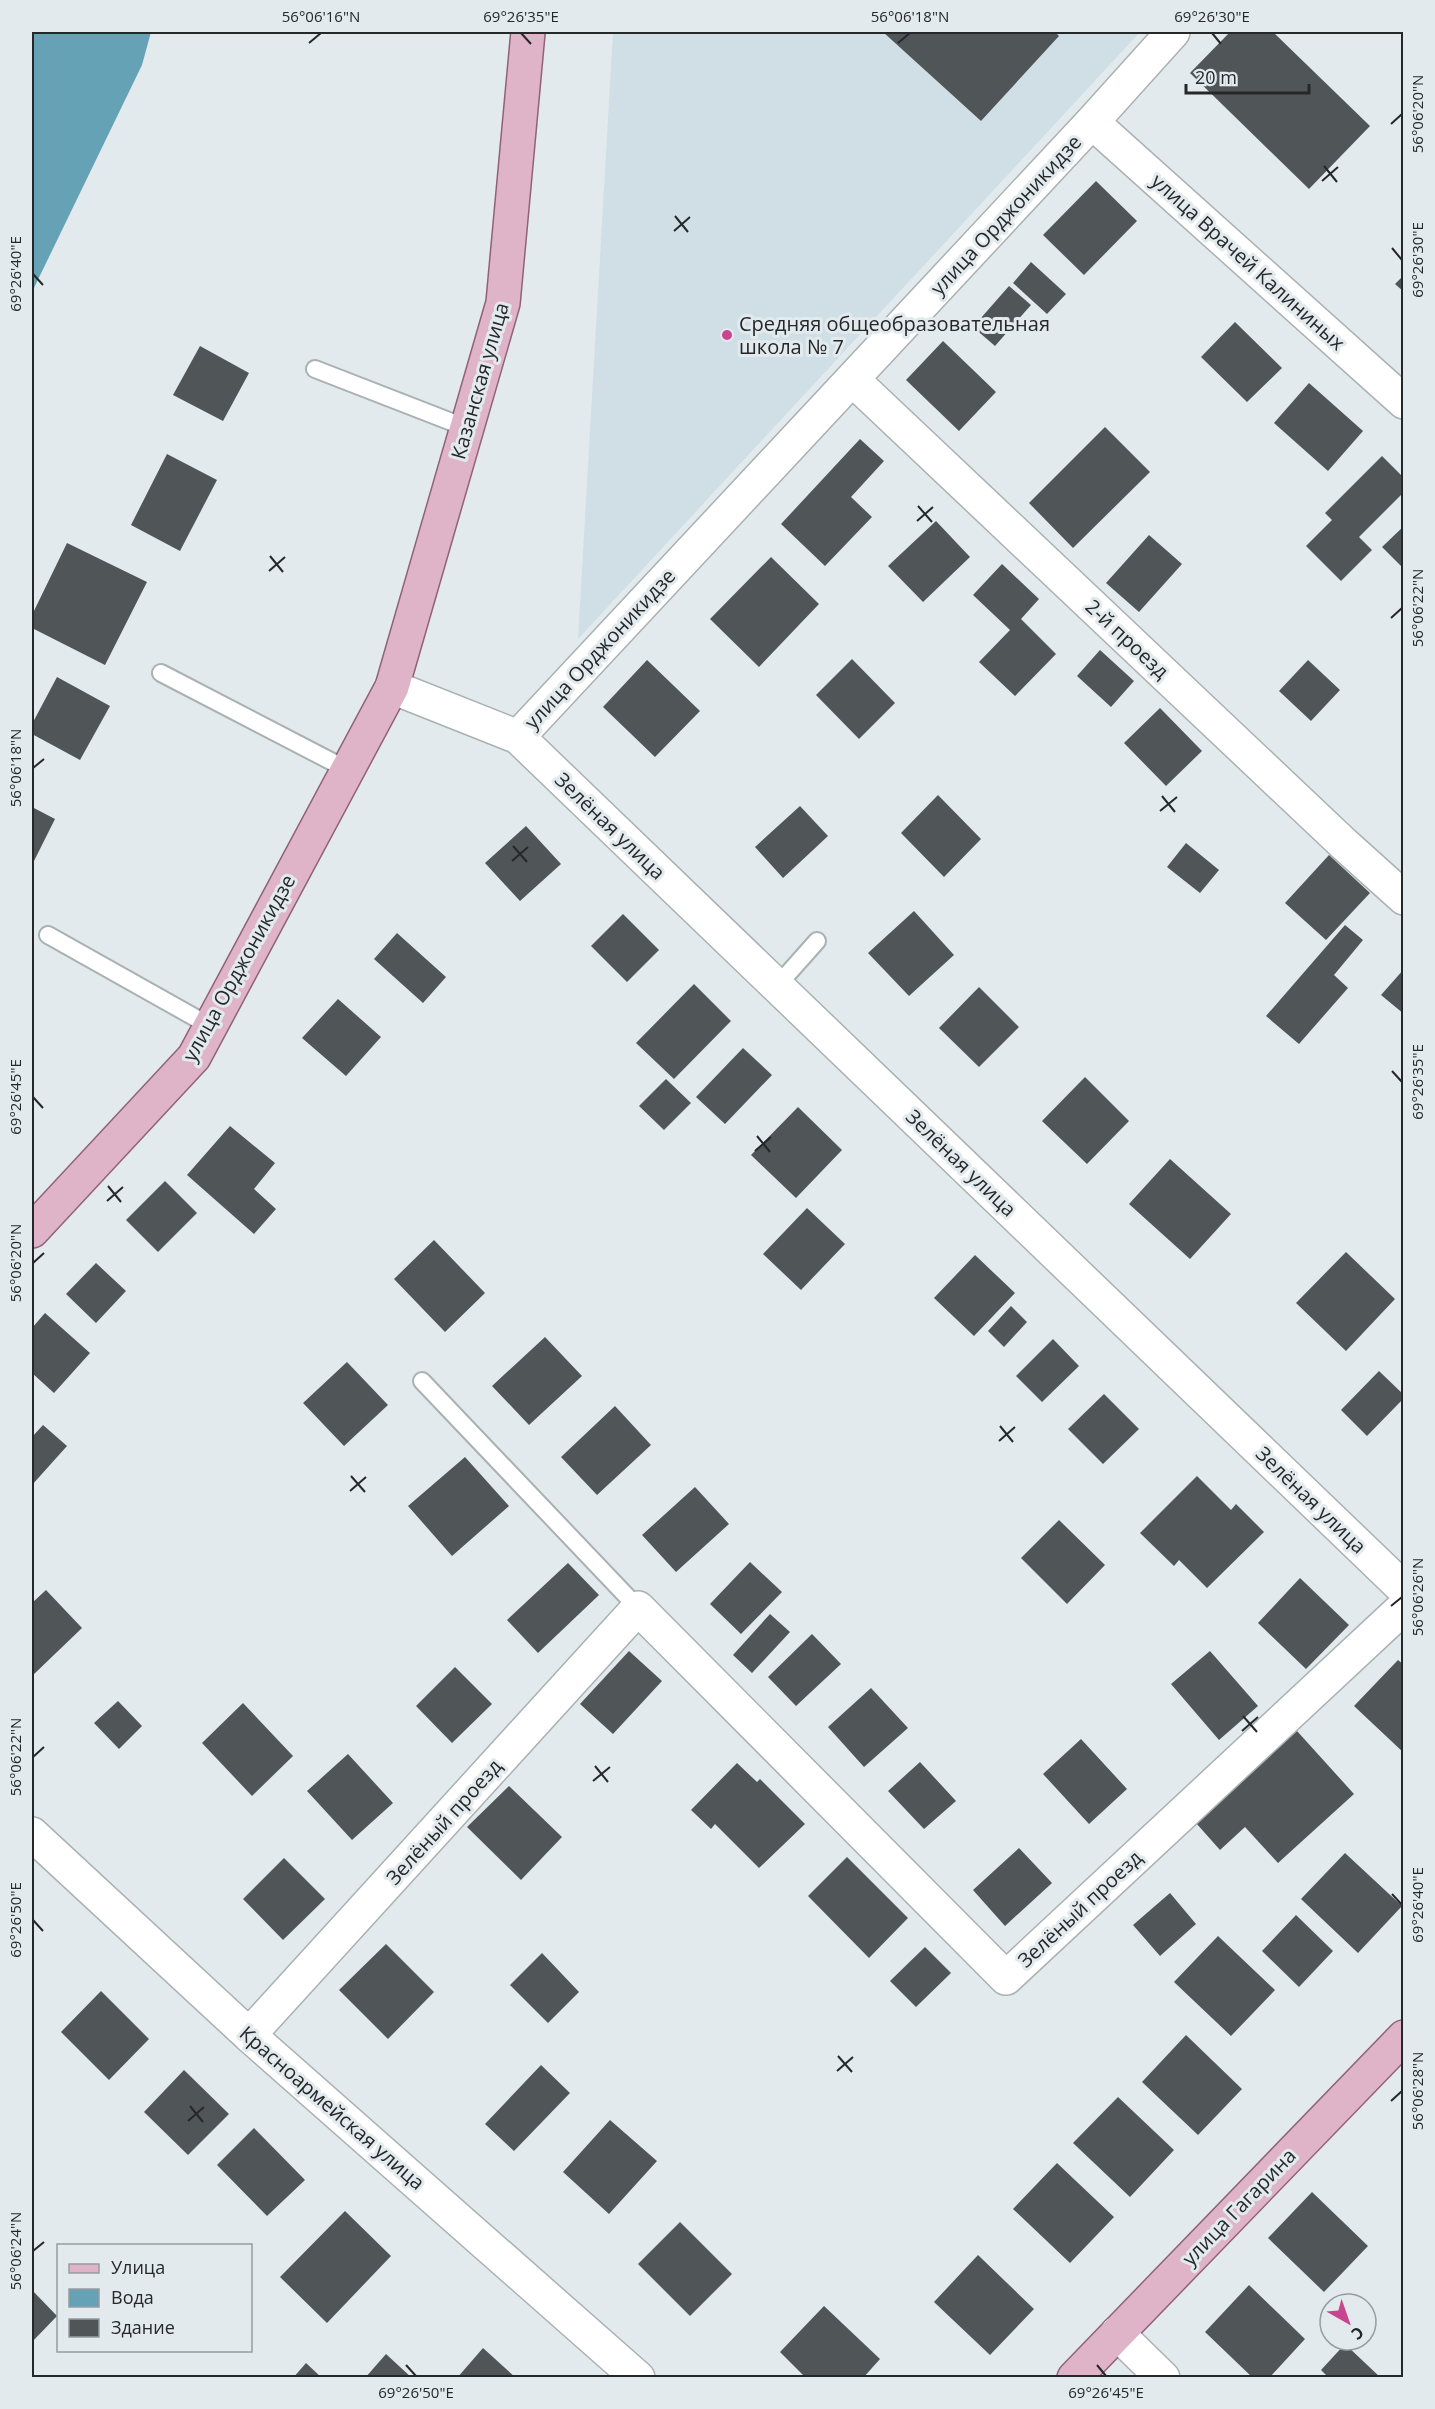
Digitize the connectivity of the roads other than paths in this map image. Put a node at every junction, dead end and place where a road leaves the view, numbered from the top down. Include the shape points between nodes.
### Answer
1 (528, 32) edge
2 (1173, 32) edge
3 (1092, 122) junction
4 (315, 369) dead end
5 (853, 380) junction
6 (1404, 402) edge
7 (467, 428) junction
8 (161, 673) dead end
9 (392, 687) junction
10 (518, 737) junction
11 (348, 770) junction
12 (1404, 898) edge
13 (48, 935) dead end
14 (817, 941) dead end
15 (777, 986) junction
16 (210, 1026) junction
17 (32, 1231) edge
18 (422, 1381) dead end
19 (1404, 1588) edge
20 (1404, 1607) edge
21 (638, 1608) junction
22 (32, 1834) edge
23 (249, 2035) junction
24 (1404, 2037) edge
25 (1117, 2333) junction
26 (638, 2378) edge
27 (1074, 2378) edge
28 (1163, 2378) edge

1 - 7 main road, Казанская улица via 503,303
2 - 3 street, улица Орджоникидзе
3 - 5 street, улица Орджоникидзе
3 - 6 street, улица Врачей Калининых
4 - 7 lane
5 - 10 street, улица Орджоникидзе
5 - 12 street, 2-й проезд
7 - 9 main road, Казанская улица
8 - 11 lane
9 - 10 street, улица Орджоникидзе
9 - 11 main road, улица Орджоникидзе
10 - 15 street, Зелёная улица
11 - 16 main road, улица Орджоникидзе
13 - 16 lane
14 - 15 lane
15 - 19 street, Зелёная улица
16 - 17 main road, улица Орджоникидзе via 194,1057
18 - 21 lane, Зелёный проезд
20 - 21 street, Зелёный проезд via 1006,1978
21 - 23 street, Зелёный проезд
22 - 23 street, Красноармейская улица
23 - 26 street, Красноармейская улица
24 - 25 main road, улица Гагарина
25 - 27 main road, улица Гагарина
25 - 28 street

